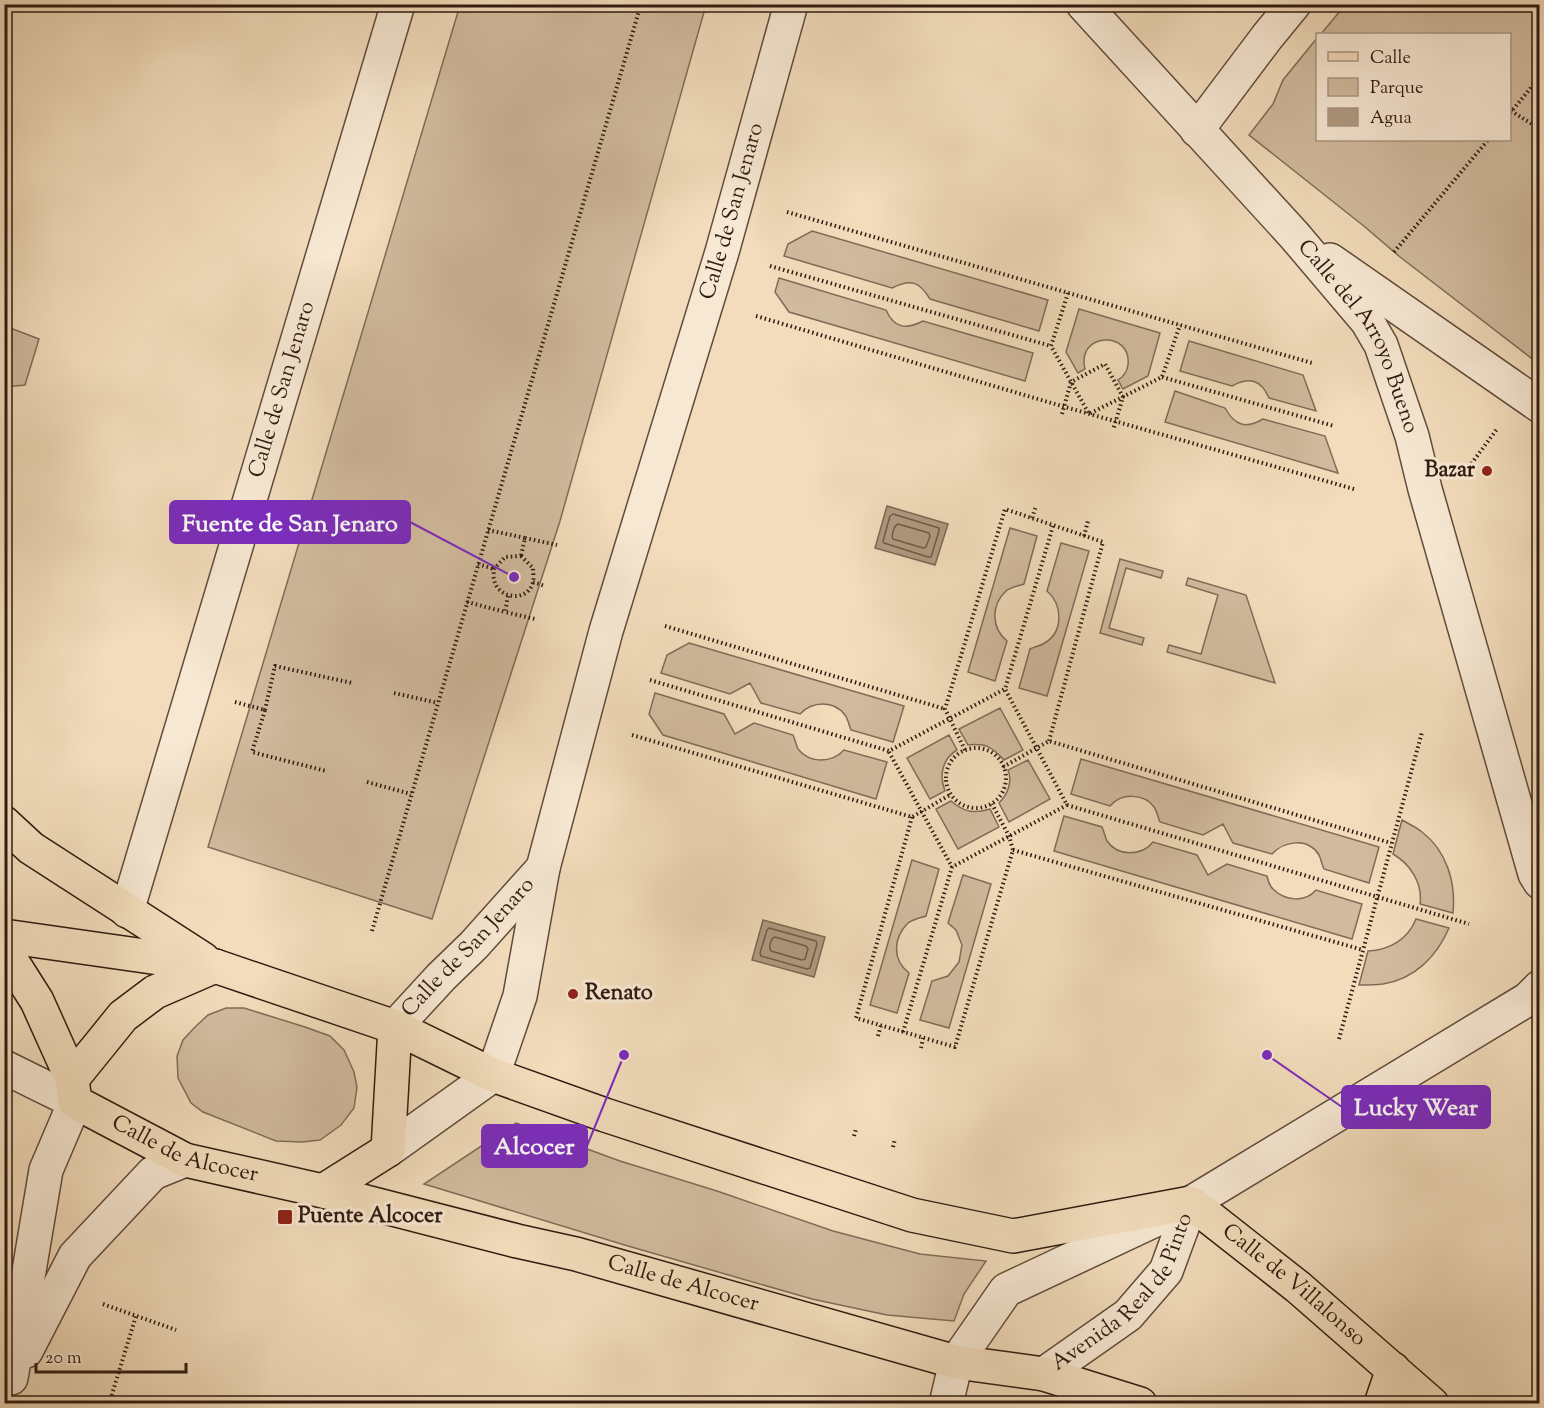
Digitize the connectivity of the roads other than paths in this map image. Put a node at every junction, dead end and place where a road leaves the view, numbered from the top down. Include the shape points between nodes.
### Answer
1 (398, 4) edge
2 (791, 4) edge
3 (1083, 4) edge
4 (1294, 4) edge
5 (1197, 130) junction
6 (1294, 235) junction
7 (1539, 406) edge
8 (4, 823) edge
9 (543, 868) junction
10 (1539, 882) edge
11 (127, 910) junction
12 (4, 936) edge
13 (4, 949) edge
14 (215, 966) junction
15 (1539, 987) edge
16 (395, 1027) junction
17 (4, 1067) edge
18 (493, 1075) junction
19 (73, 1091) junction
20 (388, 1150) junction
21 (185, 1160) junction
22 (323, 1191) junction
23 (1191, 1203) junction
24 (956, 1362) junction
25 (1393, 1369) junction
26 (1044, 1374) junction
27 (8, 1389) edge
28 (946, 1404) edge
29 (1140, 1404) edge
30 (1381, 1404) edge
31 (1432, 1404) edge

1 - 11 street, Calle de San Jenaro
2 - 9 street, Calle de San Jenaro via 722,252 606,631
3 - 5 street, Calle del Arroyo Bueno
4 - 5 street
5 - 6 street, Calle del Arroyo Bueno
6 - 7 street
6 - 10 street, Calle del Arroyo Bueno via 1367,321 1381,345 1412,436
8 - 11 main road via 31,848
9 - 16 street, Calle de San Jenaro
9 - 18 street, Calle de San Jenaro via 520,996
11 - 14 main road
12 - 14 main road
13 - 19 main road via 37,1001
14 - 16 main road
14 - 19 main road via 155,992 123,1016
15 - 23 street, Avenida Real de Pinto via 1528,999
16 - 18 main road
16 - 20 main road
17 - 19 street
18 - 20 street
18 - 23 main road via 912,1215 1013,1236
19 - 21 main road, Calle de Alcocer
19 - 27 street via 46,1170
20 - 22 main road
21 - 22 main road, Calle de Alcocer
21 - 27 street via 153,1173 75,1256
22 - 24 main road, Calle de Alcocer via 576,1254
23 - 24 street, Avenida Real de Pinto via 1006,1290
23 - 25 main road, Calle de Villalonso via 1298,1287
23 - 26 street, Avenida Real de Pinto via 1166,1270 1128,1315
24 - 26 main road, Calle de Alcocer
24 - 28 street
25 - 30 main road
25 - 31 main road, Calle de Villalonso
26 - 29 main road

